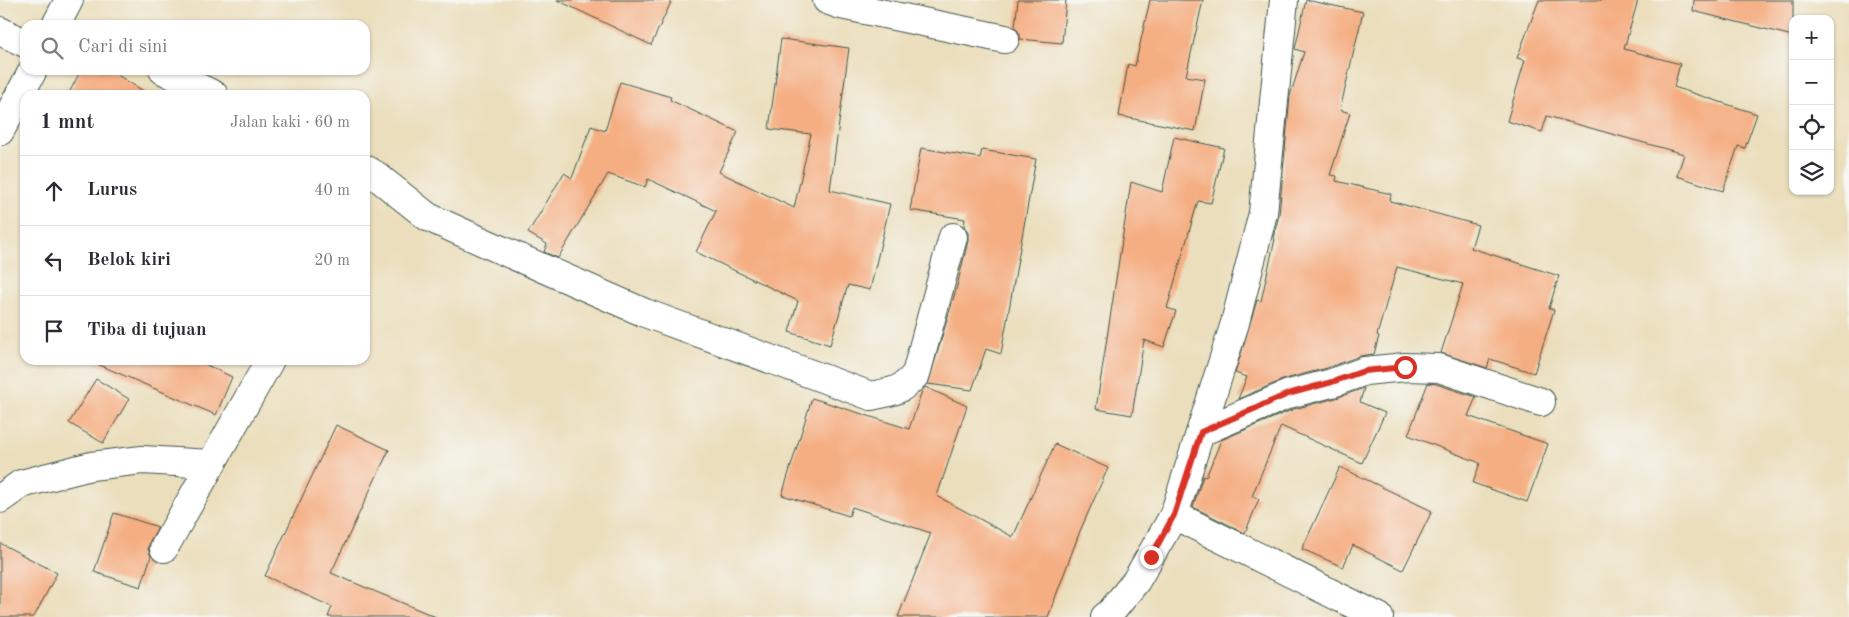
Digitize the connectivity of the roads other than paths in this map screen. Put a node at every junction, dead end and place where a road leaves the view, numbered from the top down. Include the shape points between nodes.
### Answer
1 (827, 0) edge
2 (1284, 0) edge
3 (0, 31) edge
4 (1005, 39) dead end
5 (20, 40) edge
6 (30, 75) edge
7 (173, 75) edge
8 (22, 90) edge
9 (204, 90) edge
10 (20, 94) edge
11 (0, 131) edge
12 (370, 179) edge
13 (953, 237) dead end
14 (267, 365) edge
15 (1541, 402) dead end
16 (1201, 432) junction
17 (211, 464) junction
18 (0, 499) edge
19 (1174, 515) junction
20 (164, 548) dead end
21 (1105, 617) edge
22 (1379, 617) edge

1 - 4 street
2 - 16 street via 1263,213 1235,323
3 - 5 street
6 - 8 street
7 - 9 street
10 - 11 street
12 - 13 street via 428,217 645,313 871,396 906,386 916,374
14 - 17 street
15 - 16 street via 1439,368 1389,368 1364,371 1288,394
16 - 19 street
17 - 18 street via 142,460 91,466 21,484
17 - 20 street
19 - 21 street via 1136,581
19 - 22 street

